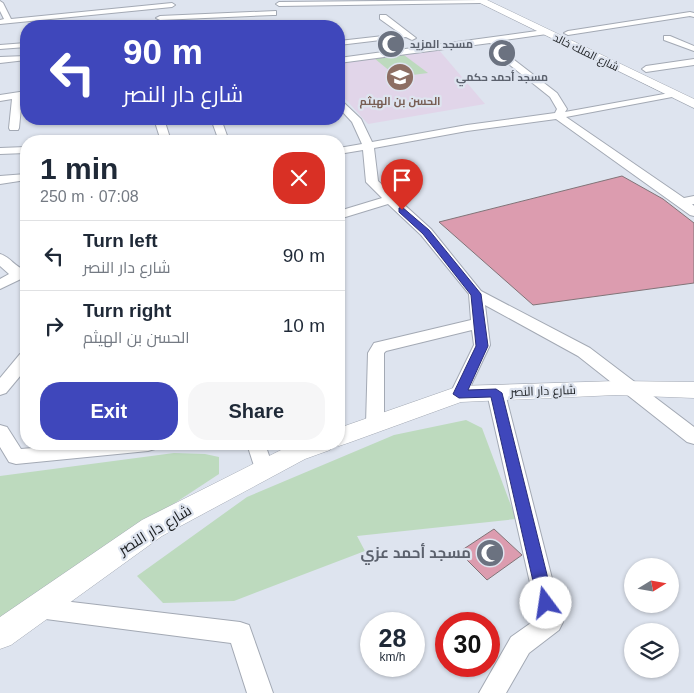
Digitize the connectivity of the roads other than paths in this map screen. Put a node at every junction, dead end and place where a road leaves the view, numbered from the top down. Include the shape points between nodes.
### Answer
1 (479, 0) edge
2 (498, 0) edge
3 (369, 1) edge
4 (279, 2) edge
5 (0, 3) edge
6 (694, 15) edge
7 (384, 17) dead end
8 (160, 18) joint
9 (60, 20) edge
10 (4, 22) edge
11 (20, 23) edge
12 (544, 32) junction
13 (568, 33) junction
14 (408, 35) junction
15 (668, 38) dead end
16 (491, 40) junction
17 (345, 42) edge
18 (20, 46) edge
19 (0, 48) edge
20 (428, 49) junction
21 (694, 49) edge
22 (20, 58) edge
23 (345, 59) edge
24 (0, 60) edge
25 (694, 62) edge
26 (646, 69) junction
27 (694, 92) edge
28 (672, 94) junction
29 (20, 95) edge
30 (0, 98) edge
31 (20, 103) edge
32 (694, 104) edge
33 (345, 109) edge
34 (558, 116) junction
35 (14, 128) dead end
36 (368, 146) junction
37 (20, 150) edge
38 (345, 150) edge
39 (0, 151) edge
40 (20, 178) edge
41 (0, 180) edge
42 (390, 199) junction
43 (688, 201) edge
44 (694, 212) edge
45 (345, 213) edge
46 (0, 258) edge
47 (20, 273) edge
48 (20, 275) edge
49 (0, 285) edge
50 (476, 294) junction
51 (480, 323) junction
52 (20, 365) edge
53 (632, 388) junction
54 (0, 389) edge
55 (694, 390) edge
56 (496, 393) junction
57 (459, 394) junction
58 (375, 424) junction
59 (0, 432) edge
60 (345, 435) edge
61 (694, 437) edge
62 (87, 450) edge
63 (304, 450) edge
64 (260, 457) edge
65 (38, 608) junction
66 (0, 635) edge
67 (260, 693) edge
68 (492, 693) edge

1 - 3 street
1 - 12 main road, شارع الملك خالد
2 - 13 main road, شارع الملك خالد
3 - 4 street
4 - 8 street via 273,17 223,11
5 - 10 street
6 - 13 street
7 - 14 street
8 - 9 street via 172,5
10 - 11 street
12 - 16 street
12 - 28 main road, شارع الملك خالد
13 - 26 main road, شارع الملك خالد
14 - 17 street
14 - 20 street
15 - 21 street
16 - 20 street
16 - 34 street via 511,53 513,63 554,95 562,109
18 - 19 street
20 - 23 street
22 - 24 street
25 - 26 street
26 - 27 main road, شارع الملك خالد
28 - 32 main road, شارع الملك خالد
28 - 34 street
29 - 30 street
31 - 35 street
33 - 36 street via 357,121
34 - 36 street
34 - 43 street
36 - 38 street
36 - 42 street via 372,182
37 - 39 street
40 - 41 street
42 - 45 street
42 - 50 street via 426,232
43 - 44 street
46 - 47 street
48 - 49 street
50 - 51 street
50 - 53 street via 584,352
51 - 57 street via 482,346
51 - 58 street via 380,347 376,353
52 - 54 street
53 - 55 street, شارع دار النصر
53 - 56 street, شارع دار النصر
53 - 61 street
56 - 57 street, شارع دار النصر
56 - 68 street via 551,622 520,645
57 - 58 street, شارع دار النصر
58 - 60 street, شارع دار النصر
59 - 62 street via 16,457
63 - 64 street, شارع دار النصر
64 - 65 street, شارع دار النصر
65 - 66 street, شارع دار النصر
65 - 67 street via 240,633

